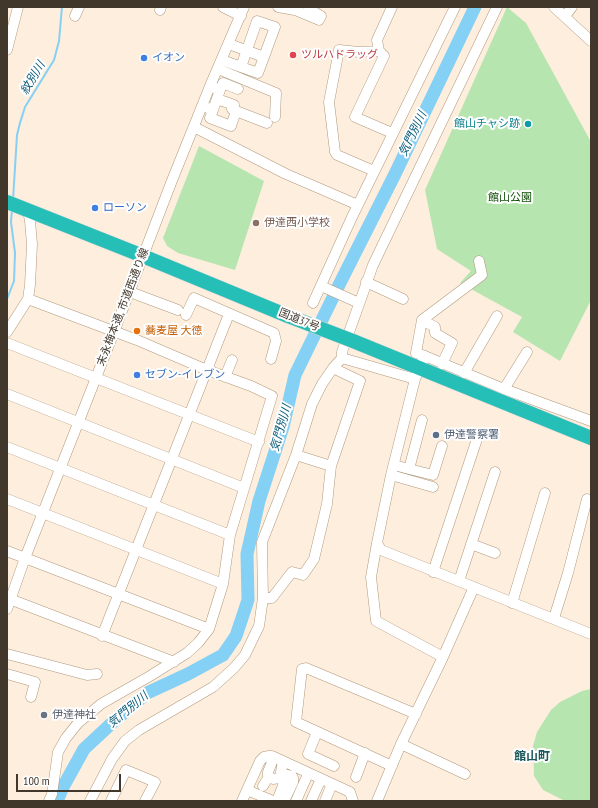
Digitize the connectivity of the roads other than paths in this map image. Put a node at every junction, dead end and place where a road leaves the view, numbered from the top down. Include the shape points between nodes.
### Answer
1 (18, 7) edge
2 (223, 7) edge
3 (278, 7) edge
4 (310, 7) edge
5 (392, 7) edge
6 (455, 7) edge
7 (497, 7) edge
8 (554, 7) edge
9 (572, 7) edge
10 (243, 11) edge
11 (565, 16) junction
12 (252, 36) junction
13 (591, 41) edge
14 (269, 42) junction
15 (229, 44) junction
16 (247, 49) junction
17 (7, 50) edge
18 (379, 51) junction
19 (264, 57) junction
20 (220, 64) junction
21 (240, 67) junction
22 (210, 86) junction
23 (238, 89) dead end
24 (219, 94) junction
25 (202, 106) junction
26 (213, 110) junction
27 (236, 111) junction
28 (194, 127) junction
29 (392, 133) junction
30 (374, 171) junction
31 (7, 202) edge
32 (358, 205) junction
33 (26, 209) junction
34 (143, 256) junction
35 (479, 261) dead end
36 (366, 282) junction
37 (323, 287) junction
38 (130, 292) junction
39 (28, 299) junction
40 (403, 299) dead end
41 (313, 302) dead end
42 (357, 303) junction
43 (230, 314) junction
44 (497, 316) dead end
45 (422, 320) junction
46 (7, 332) edge
47 (114, 332) junction
48 (7, 343) edge
49 (527, 352) dead end
50 (342, 358) junction
51 (271, 359) dead end
52 (232, 360) dead end
53 (442, 364) junction
54 (333, 368) junction
55 (420, 368) junction
56 (207, 370) junction
57 (464, 372) junction
58 (225, 377) junction
59 (96, 378) junction
60 (504, 389) junction
61 (7, 394) edge
62 (189, 414) junction
63 (422, 420) dead end
64 (591, 421) edge
65 (79, 423) junction
66 (591, 438) edge
67 (477, 439) dead end
68 (259, 442) junction
69 (7, 446) edge
70 (442, 446) dead end
71 (296, 455) junction
72 (171, 459) junction
73 (331, 466) junction
74 (61, 468) junction
75 (409, 469) junction
76 (392, 470) junction
77 (495, 472) dead end
78 (433, 487) dead end
79 (244, 488) junction
80 (545, 493) dead end
81 (7, 499) edge
82 (586, 499) dead end
83 (154, 504) junction
84 (43, 513) junction
85 (230, 535) junction
86 (376, 543) junction
87 (471, 544) junction
88 (136, 550) junction
89 (7, 551) edge
90 (495, 553) dead end
91 (25, 558) junction
92 (433, 572) junction
93 (459, 581) junction
94 (223, 584) junction
95 (474, 587) junction
96 (118, 595) junction
97 (263, 598) junction
98 (8, 602) edge
99 (512, 603) junction
100 (554, 618) junction
101 (209, 629) junction
102 (591, 634) edge
103 (102, 636) junction
104 (7, 654) edge
105 (443, 657) junction
106 (174, 662) junction
107 (7, 674) edge
108 (97, 674) dead end
109 (31, 697) dead end
110 (416, 714) junction
111 (317, 732) junction
112 (401, 744) junction
113 (365, 754) junction
114 (279, 759) junction
115 (334, 766) dead end
116 (392, 766) junction
117 (308, 774) junction
118 (465, 774) dead end
119 (254, 776) junction
120 (356, 777) dead end
121 (321, 779) junction
122 (267, 784) dead end
123 (332, 784) junction
124 (247, 790) junction
125 (49, 801) edge
126 (90, 801) edge
127 (111, 801) edge
128 (145, 801) edge
129 (242, 801) edge
130 (273, 801) edge
131 (277, 801) edge
132 (284, 801) edge
133 (296, 801) edge
134 (311, 801) edge
135 (325, 801) edge
136 (353, 801) edge
137 (377, 801) edge

1 - 17 street
2 - 10 street
3 - 4 street via 296,10 319,20 321,16 309,9
5 - 18 street via 378,40
6 - 29 street
7 - 36 street
8 - 11 street
9 - 11 street
10 - 15 street, 末永梅本通, 市道西通り線
11 - 13 street
12 - 14 street
12 - 14 street via 257,21 275,27
12 - 16 street
14 - 19 street
15 - 16 street
15 - 20 street, 末永梅本通, 市道西通り線
16 - 19 street
16 - 21 street
18 - 29 street via 384,56 355,117
18 - 30 street via 339,50 329,102 337,155
19 - 21 street via 258,73
20 - 21 street
20 - 22 street, 末永梅本通, 市道西通り線
20 - 27 street via 276,92 271,120
22 - 24 street
22 - 25 street, 末永梅本通, 市道西通り線
23 - 24 street via 223,83
24 - 26 street
24 - 27 street via 234,105 232,109
25 - 26 street
25 - 28 street, 末永梅本通, 市道西通り線
26 - 27 street via 210,118 231,126
28 - 32 street via 286,174
28 - 34 street, 末永梅本通, 市道西通り線
29 - 30 street
30 - 32 street
31 - 33 highway, 国道37号
32 - 37 street
33 - 34 highway, 国道37号
33 - 39 street via 30,221 32,263
34 - 38 street, 末永梅本通, 市道西通り線
34 - 55 highway, 国道37号, bridge
35 - 45 street via 482,275
36 - 40 street
36 - 42 street
37 - 41 street
37 - 42 street
38 - 43 street via 182,313 194,298
38 - 47 street, 末永梅本通, 市道西通り線
39 - 46 street
39 - 47 street
42 - 50 street
43 - 51 street via 274,333 276,340
43 - 56 street
44 - 57 street
45 - 53 street via 435,327 435,333 452,343
45 - 55 street via 416,353
47 - 56 street
47 - 59 street, 末永梅本通, 市道西通り線
48 - 59 street
49 - 60 street
50 - 54 street
50 - 55 street
52 - 58 street
53 - 55 street
53 - 57 street
54 - 71 street via 312,404
54 - 73 street via 360,381
55 - 66 highway, 国道37号
55 - 76 street
56 - 58 street
56 - 62 street
57 - 60 street
58 - 68 street via 272,396
59 - 62 street
59 - 65 street, 末永梅本通, 市道西通り線
60 - 64 street
61 - 65 street
62 - 68 street
62 - 72 street
63 - 75 street
65 - 72 street
65 - 74 street, 末永梅本通, 市道西通り線
67 - 92 street
68 - 79 street
69 - 74 street
70 - 75 street via 433,475
71 - 73 street
71 - 97 street via 262,542
72 - 79 street
72 - 83 street
73 - 97 street via 327,504 314,559 303,575 292,572 272,598
74 - 83 street
74 - 84 street, 末永梅本通, 市道西通り線
75 - 76 street
76 - 78 street
76 - 86 street
77 - 87 street
79 - 85 street
80 - 99 street
81 - 84 street
82 - 100 street
83 - 85 street
83 - 88 street
84 - 88 street
84 - 91 street, 末永梅本通, 市道西通り線
85 - 94 street
86 - 92 street via 381,550
86 - 105 street via 371,577 376,621
87 - 90 street
87 - 93 street
88 - 94 street
88 - 96 street
89 - 91 street
91 - 96 street
91 - 98 street, 末永梅本通, 市道西通り線
92 - 93 street
93 - 95 street
94 - 101 street
95 - 99 street
95 - 105 street
96 - 101 street
96 - 103 street
97 - 126 street via 259,626 245,655 234,668 213,687 139,730 125,741 112,759
98 - 103 street
99 - 100 street
100 - 102 street
101 - 106 street via 198,643
103 - 106 street
104 - 108 street via 87,675
105 - 110 street
106 - 125 street via 101,704 78,723 58,752
107 - 109 street via 35,682
110 - 111 street via 306,668 302,669 296,722
110 - 112 street
111 - 113 street
111 - 115 street via 308,754
112 - 116 street
112 - 118 street
113 - 116 street
113 - 120 street
114 - 117 street
114 - 119 street via 264,757
114 - 131 street via 268,772 268,776 273,779 280,778 284,783
114 - 132 street via 282,774 293,778
116 - 137 street
117 - 121 street
117 - 133 street
119 - 122 street
119 - 124 street
121 - 123 street
121 - 134 street
123 - 135 street
123 - 136 street via 350,792
124 - 129 street
124 - 130 street
127 - 128 street via 126,770 155,782

